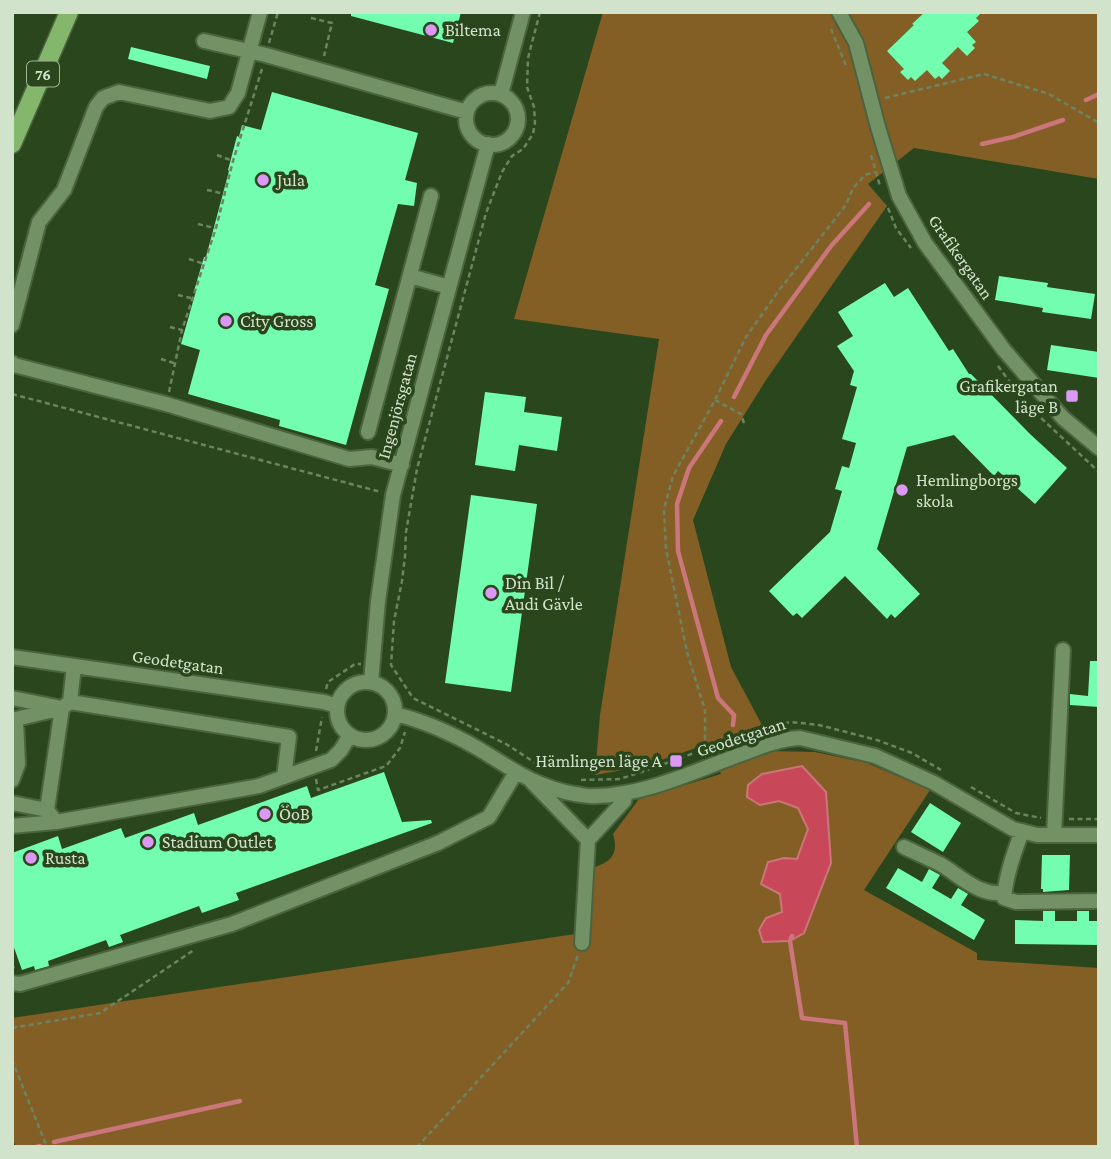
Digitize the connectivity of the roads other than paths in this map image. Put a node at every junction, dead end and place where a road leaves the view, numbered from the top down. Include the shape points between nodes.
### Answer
1 (69, 12) edge
2 (260, 12) edge
3 (523, 12) edge
4 (839, 12) edge
5 (204, 41) dead end
6 (250, 51) junction
7 (501, 94) junction
8 (467, 112) junction
9 (14, 141) edge
10 (488, 144) junction
11 (432, 196) dead end
12 (410, 276) junction
13 (449, 287) junction
14 (12, 326) edge
15 (12, 363) edge
16 (368, 432) dead end
17 (1099, 448) edge
18 (402, 465) junction
19 (1063, 650) dead end
20 (12, 657) edge
21 (74, 666) junction
22 (372, 682) junction
23 (12, 698) edge
24 (66, 705) junction
25 (337, 706) junction
26 (402, 716) junction
27 (350, 735) junction
28 (516, 772) junction
29 (284, 777) junction
30 (12, 780) edge
31 (531, 781) junction
32 (625, 793) junction
33 (12, 803) edge
34 (52, 816) junction
35 (12, 826) edge
36 (1022, 831) junction
37 (1054, 835) junction
38 (1099, 835) edge
39 (588, 840) junction
40 (904, 847) dead end
41 (1004, 893) junction
42 (1099, 901) edge
43 (582, 943) road end
44 (12, 983) edge

1 - 9 main road, 76
2 - 6 street
3 - 7 street
4 - 17 street, Grafikergatan via 856,43 900,196 925,243 1004,350 1063,418
5 - 6 street
6 - 8 street
6 - 14 street via 238,93 229,107 210,111 119,92 96,107 64,190 38,222
7 - 8 street via 484,94
7 - 10 street via 514,105 516,129 505,142
8 - 10 street via 468,129
10 - 13 street, Ingenjörsgatan
11 - 12 street
12 - 13 street
12 - 16 street
13 - 18 street, Ingenjörsgatan
15 - 18 street via 349,459 372,457
18 - 22 street, Ingenjörsgatan via 379,590
19 - 37 street
20 - 21 street, Geodetgatan
21 - 24 street
21 - 25 street, Geodetgatan
22 - 25 street via 353,685
22 - 26 street via 387,690
23 - 24 street
24 - 29 street via 289,737
24 - 30 street via 16,719 18,764
24 - 34 street
25 - 27 street via 339,723
26 - 27 street via 374,739
26 - 28 street, Geodetgatan via 454,736
27 - 29 street via 331,760
28 - 31 street, Geodetgatan
28 - 44 street via 489,817 438,843 232,925
29 - 34 street via 259,786
31 - 32 street, Geodetgatan via 593,797
31 - 39 street
32 - 36 street, Geodetgatan via 768,744 800,738 875,756
32 - 39 street via 624,801
33 - 34 street
34 - 35 street
36 - 37 street, Geodetgatan
36 - 41 street
37 - 38 street, Geodetgatan
39 - 43 street
40 - 41 street via 972,886 990,894
41 - 42 street via 1004,898 1016,902

